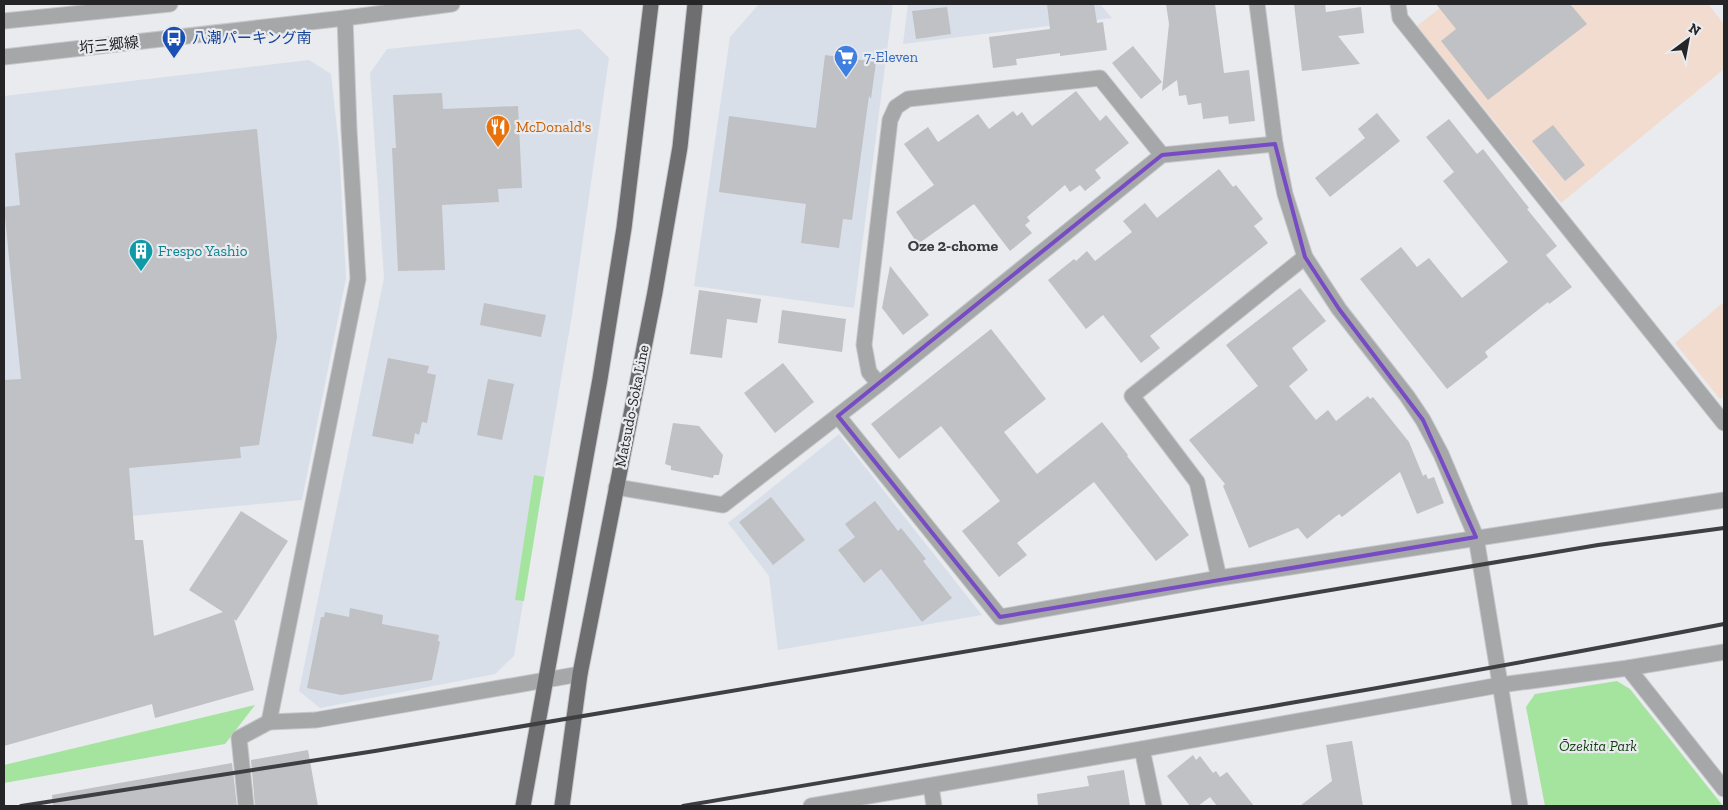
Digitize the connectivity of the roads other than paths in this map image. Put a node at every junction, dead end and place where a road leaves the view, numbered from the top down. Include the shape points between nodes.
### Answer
1 (170, 4) edge
2 (452, 4) edge
3 (651, 4) edge
4 (695, 4) edge
5 (1257, 4) edge
6 (1398, 4) edge
7 (73, 9) edge
8 (345, 18) junction
9 (4, 21) edge
10 (4, 57) edge
11 (1275, 144) junction
12 (1162, 155) junction
13 (1305, 257) junction
14 (879, 384) junction
15 (838, 416) junction
16 (1724, 422) edge
17 (616, 487) junction
18 (1724, 500) edge
19 (1476, 537) junction
20 (1219, 578) junction
21 (1724, 652) edge
22 (1628, 668) junction
23 (580, 674) junction
24 (546, 680) junction
25 (1500, 685) junction
26 (269, 722) junction
27 (1142, 750) junction
28 (931, 786) junction
29 (1724, 790) edge
30 (246, 806) edge
31 (523, 806) edge
32 (562, 806) edge
33 (811, 806) edge
34 (934, 806) edge
35 (1154, 806) edge
36 (1520, 806) edge

1 - 7 street
2 - 8 street, 垳三郷線
3 - 24 main road via 624,228
4 - 17 main road, Matsudo-Soka Line via 680,147
5 - 11 street
6 - 16 street via 1400,18
7 - 9 street
8 - 10 street, 垳三郷線
8 - 26 street via 358,279
11 - 12 street
11 - 13 street via 1285,194
12 - 14 street
12 - 14 street via 1100,78 908,99 896,107 890,120 864,345 869,372
13 - 19 street via 1339,310 1423,420
13 - 20 street via 1132,396 1198,482
14 - 15 street
15 - 17 street via 724,505
15 - 20 street via 1000,617
17 - 23 main road, Matsudo-Soka Line
18 - 19 street
19 - 20 street
19 - 25 street
21 - 22 street
22 - 25 street
22 - 29 street
23 - 24 street
23 - 32 main road, Matsudo-Soka Line
24 - 26 street via 316,720
24 - 31 main road
25 - 27 street
25 - 36 street
26 - 30 street via 239,738
27 - 28 street
27 - 35 street
28 - 33 street
28 - 34 street

